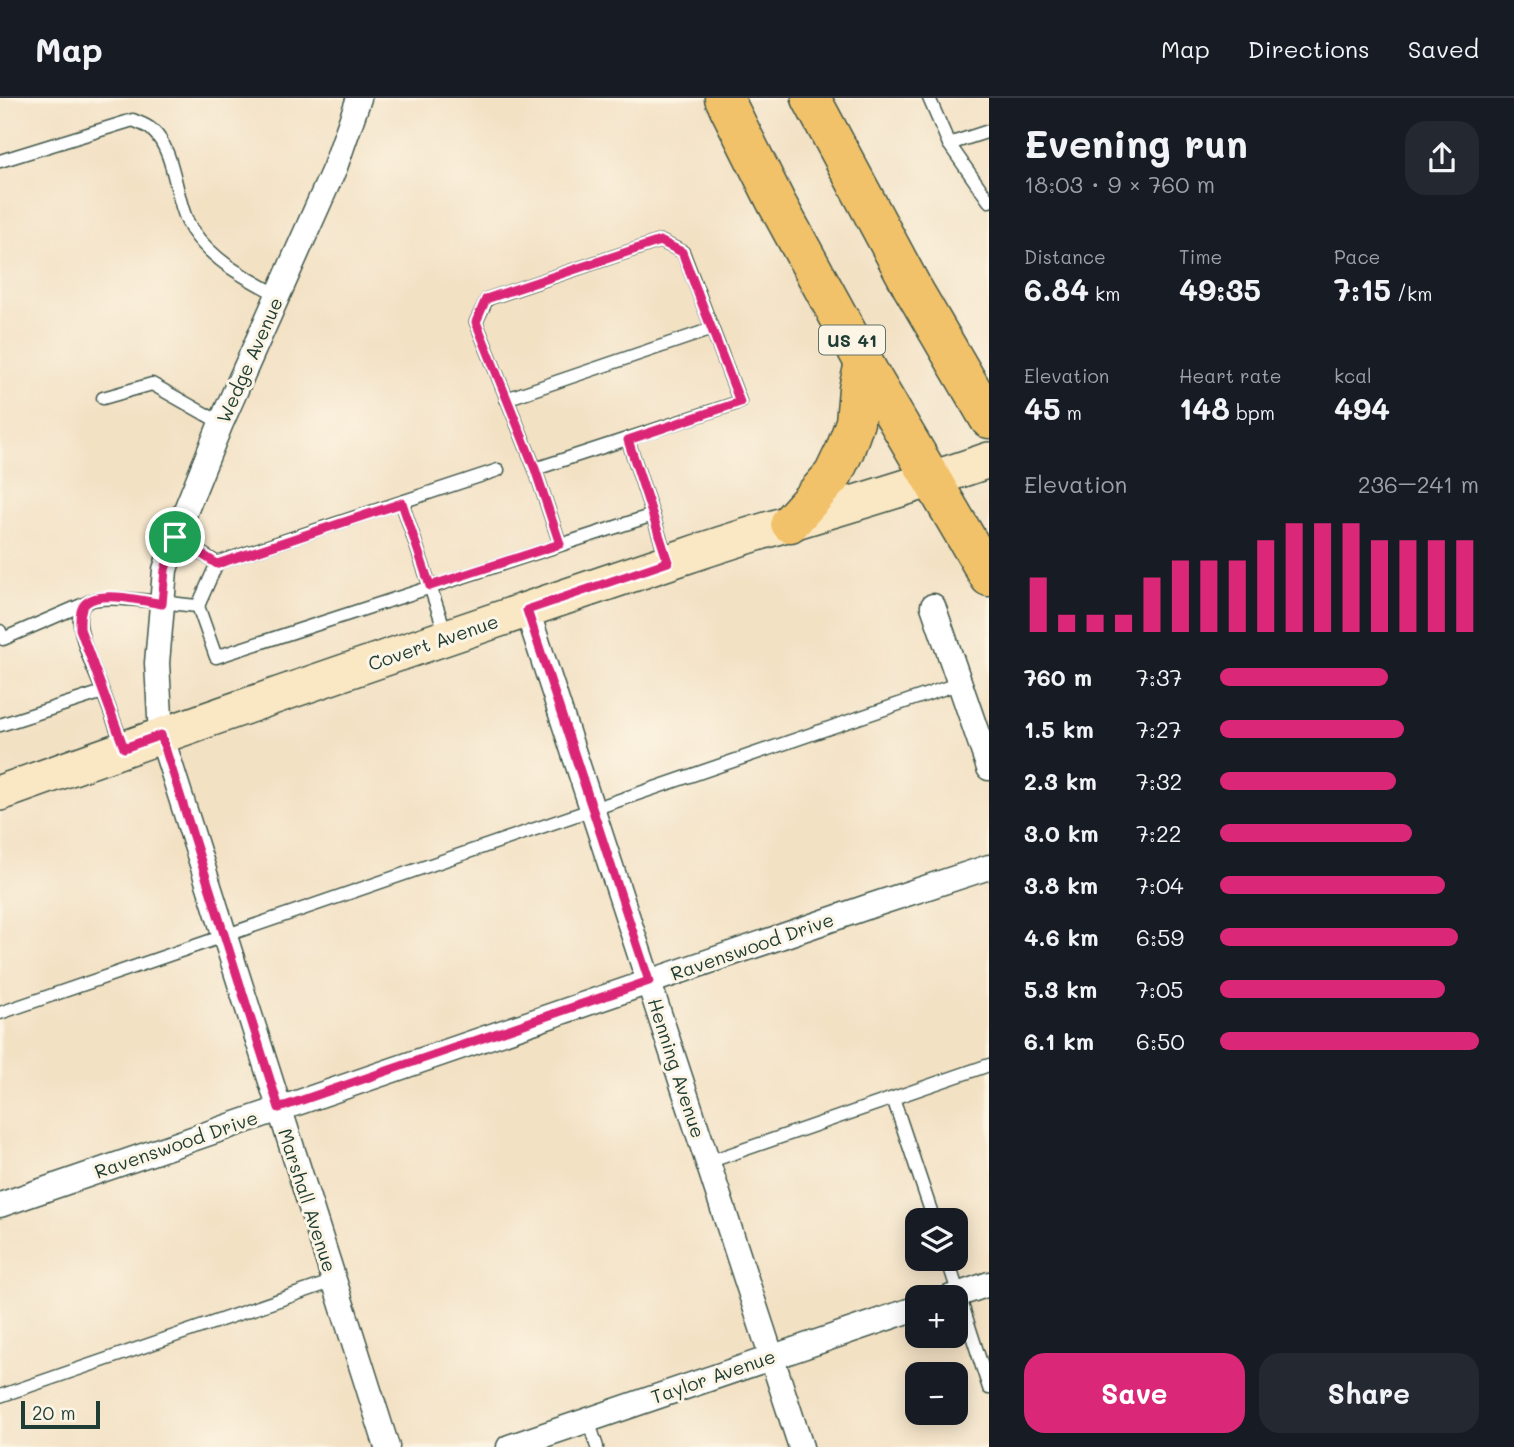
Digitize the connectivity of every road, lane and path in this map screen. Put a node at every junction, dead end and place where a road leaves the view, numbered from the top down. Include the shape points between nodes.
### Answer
1 (359, 98) edge
2 (724, 98) edge
3 (811, 98) edge
4 (929, 98) edge
5 (989, 131) edge
6 (949, 144) junction
7 (0, 161) edge
8 (989, 201) edge
9 (278, 295) junction
10 (712, 330) junction
11 (864, 363) junction
12 (103, 398) dead end
13 (506, 399) junction
14 (989, 419) edge
15 (221, 423) junction
16 (628, 440) junction
17 (989, 460) edge
18 (535, 469) junction
19 (498, 470) dead end
20 (933, 480) junction
21 (402, 503) junction
22 (653, 515) junction
23 (790, 523) junction
24 (175, 537) junction
25 (560, 544) junction
26 (668, 562) junction
27 (217, 564) junction
28 (989, 578) edge
29 (430, 586) junction
30 (84, 604) junction
31 (198, 606) junction
32 (933, 606) dead end
33 (527, 610) junction
34 (161, 616) junction
35 (1, 637) edge
36 (448, 637) junction
37 (960, 683) junction
38 (103, 692) junction
39 (0, 725) edge
40 (161, 735) junction
41 (124, 748) junction
42 (989, 768) edge
43 (0, 793) edge
44 (592, 808) junction
45 (989, 867) edge
46 (224, 935) junction
47 (649, 981) junction
48 (0, 1013) edge
49 (989, 1065) edge
50 (893, 1098) junction
51 (279, 1108) junction
52 (708, 1162) junction
53 (0, 1205) edge
54 (930, 1208) edge
55 (334, 1281) junction
56 (989, 1284) edge
57 (968, 1291) edge
58 (905, 1312) edge
59 (968, 1331) edge
60 (771, 1356) junction
61 (989, 1388) edge
62 (0, 1396) edge
63 (588, 1419) junction
64 (387, 1447) edge
65 (509, 1447) edge
66 (597, 1447) edge
67 (801, 1447) edge

1 - 9 street, Wedge Avenue via 335,167
2 - 11 highway, US 41
3 - 14 highway
4 - 6 lane
5 - 6 lane
6 - 8 lane
7 - 9 lane via 133,120 150,127 162,139 190,226 207,250
9 - 15 street, Wedge Avenue
10 - 13 lane
10 - 13 lane via 682,252 660,241 486,299 476,322
10 - 16 lane via 740,402
11 - 20 highway, US 41
11 - 23 highway via 855,422 845,450 833,475
12 - 15 lane via 152,384
13 - 18 lane
15 - 24 street, Wedge Avenue
16 - 18 lane
16 - 22 lane
17 - 20 main road, Covert Avenue
18 - 25 lane
19 - 21 lane
20 - 23 main road, Covert Avenue
20 - 28 highway, US 41
21 - 27 lane
21 - 29 lane
22 - 25 lane
22 - 26 lane
23 - 26 main road, Covert Avenue
24 - 27 lane
24 - 34 street, Wedge Avenue via 165,570
25 - 29 lane
26 - 33 main road, Covert Avenue
27 - 31 lane
29 - 31 lane via 216,657
29 - 36 lane
30 - 34 lane via 117,597
30 - 35 lane
30 - 38 lane via 80,629
31 - 34 lane
32 - 37 street
33 - 36 main road, Covert Avenue
33 - 44 street, Henning Avenue
34 - 40 street, Marshall Avenue via 157,663
36 - 40 main road, Covert Avenue
37 - 42 street
37 - 44 lane
38 - 39 lane
38 - 41 lane
40 - 41 main road, Covert Avenue
40 - 46 street, Marshall Avenue
41 - 43 main road, Covert Avenue
44 - 46 lane
44 - 47 street, Henning Avenue
45 - 47 street, Ravenswood Drive
46 - 48 lane
46 - 51 street, Marshall Avenue
47 - 51 street, Ravenswood Drive
47 - 52 street, Henning Avenue
49 - 50 lane
50 - 52 lane
50 - 54 lane
51 - 53 street, Ravenswood Drive
51 - 55 street, Marshall Avenue
52 - 60 street, Henning Avenue
55 - 62 lane
55 - 64 street, Marshall Avenue
56 - 57 street
58 - 60 street, Taylor Avenue
59 - 61 lane
60 - 63 street, Taylor Avenue
60 - 67 street, Henning Avenue
63 - 65 street, Taylor Avenue
63 - 66 lane

